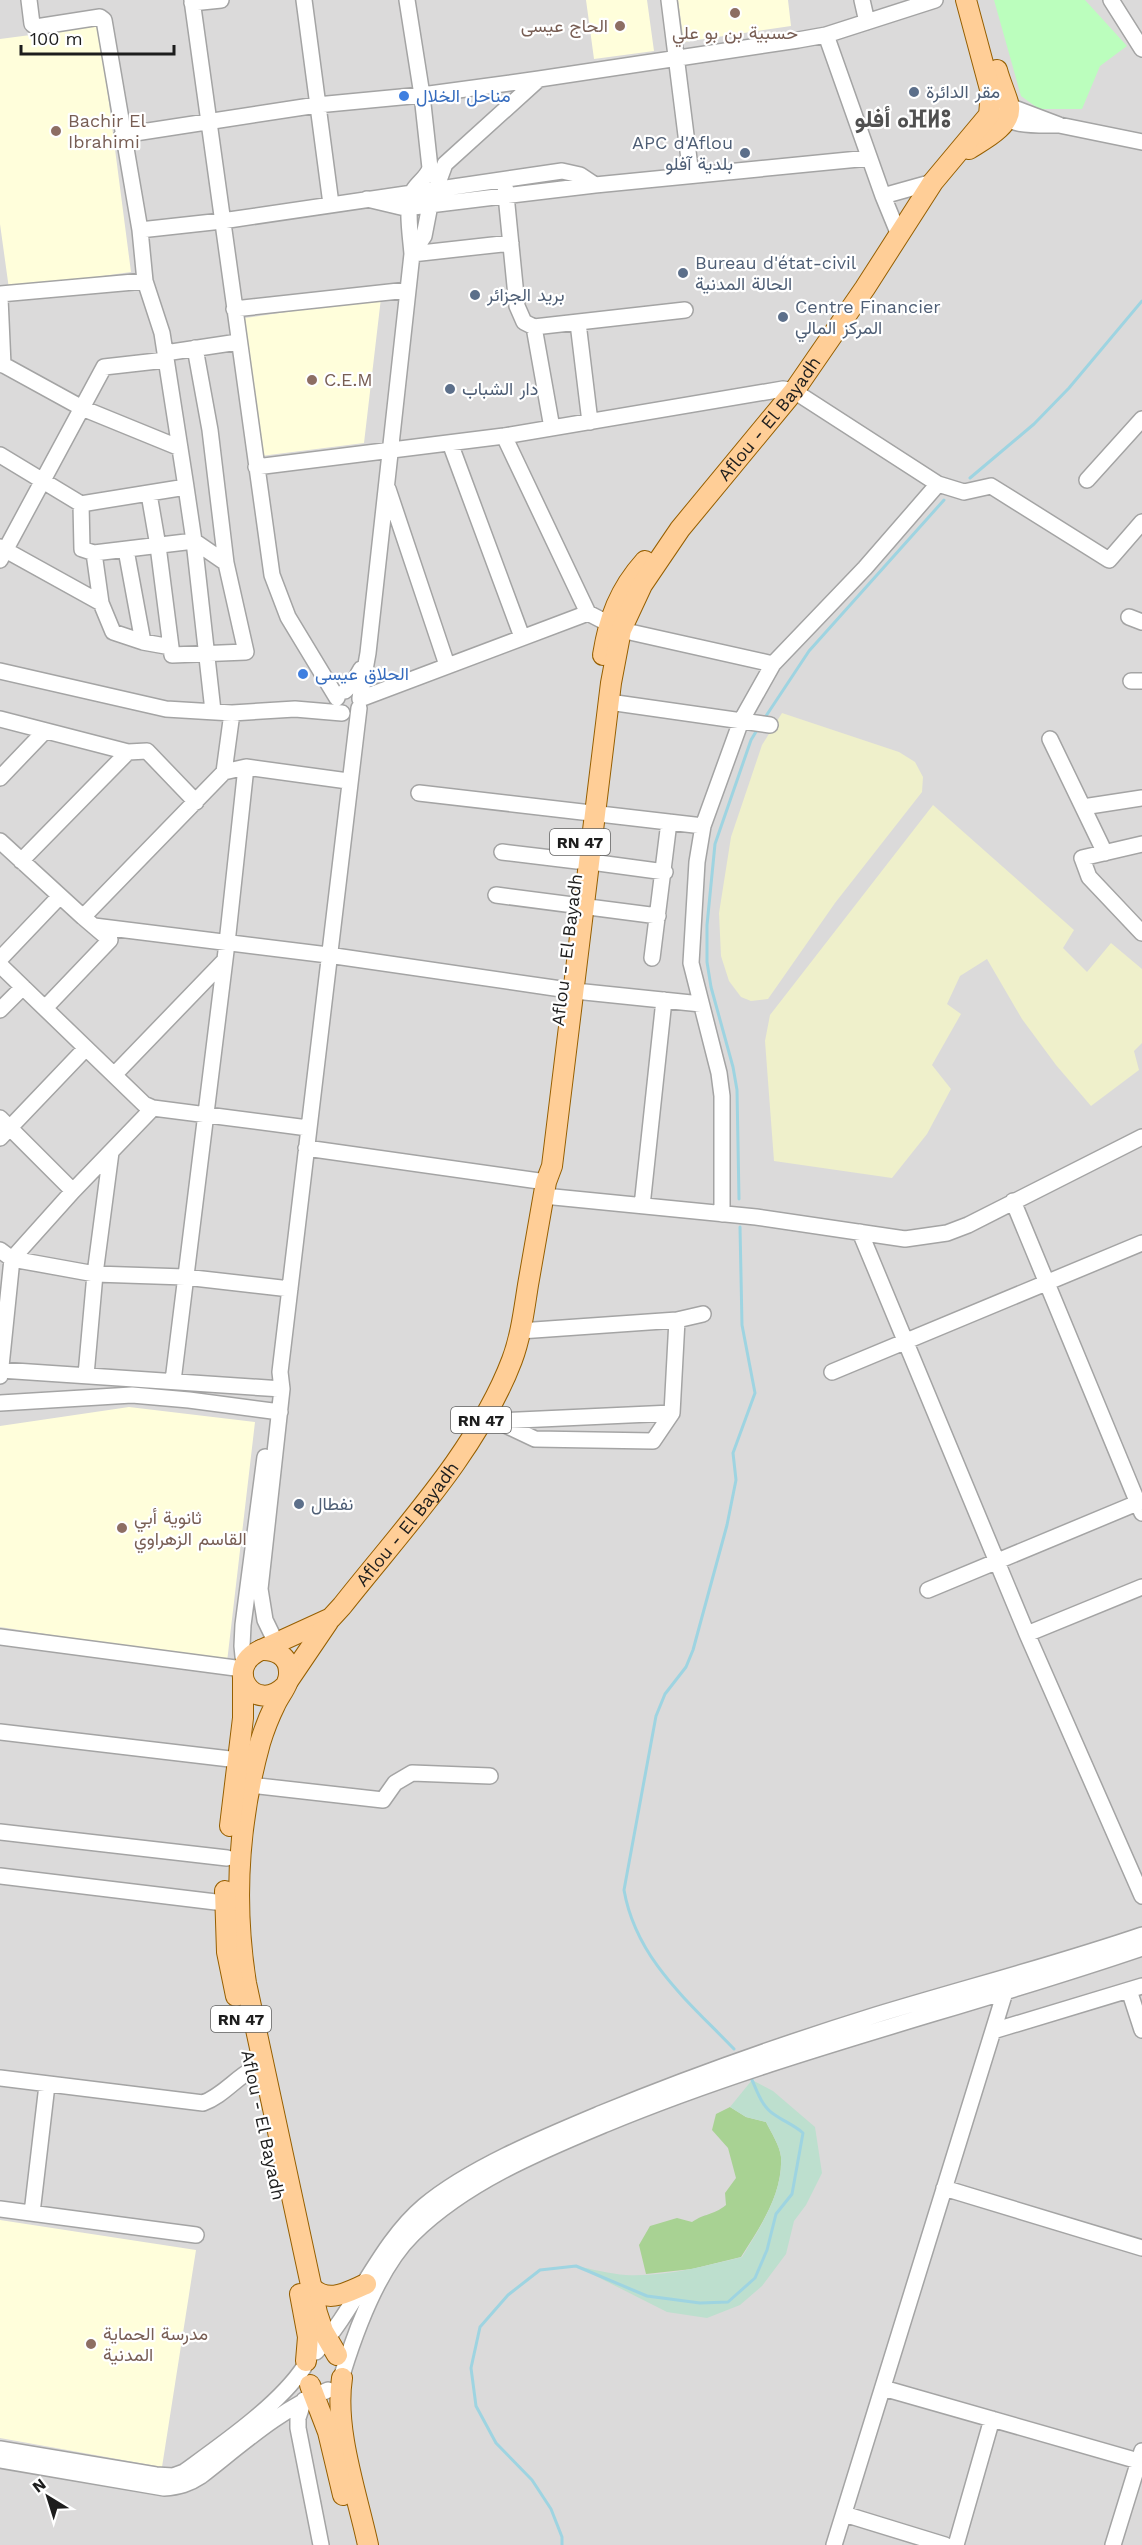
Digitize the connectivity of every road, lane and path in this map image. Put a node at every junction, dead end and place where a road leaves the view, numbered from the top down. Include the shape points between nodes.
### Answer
1 (29, 0) edge
2 (221, 0) edge
3 (304, 0) edge
4 (407, 0) edge
5 (669, 0) edge
6 (862, 0) edge
7 (935, 0) edge
8 (966, 0) edge
9 (978, 0) edge
10 (1111, 0) edge
11 (192, 2) edge
12 (867, 22) junction
13 (826, 35) junction
14 (1142, 49) edge
15 (676, 59) junction
16 (539, 79) junction
17 (502, 83) junction
18 (423, 95) junction
19 (511, 104) junction
20 (317, 105) junction
21 (1001, 112) junction
22 (208, 121) junction
23 (122, 135) junction
24 (1142, 142) edge
25 (869, 158) junction
26 (692, 175) junction
27 (933, 182) junction
28 (505, 187) junction
29 (435, 189) junction
30 (883, 196) junction
31 (411, 200) junction
32 (332, 204) junction
33 (430, 205) junction
34 (222, 221) junction
35 (140, 230) junction
36 (899, 235) junction
37 (511, 243) junction
38 (412, 254) junction
39 (145, 281) junction
40 (408, 290) junction
41 (0, 296) edge
42 (234, 309) junction
43 (685, 310) dead end
44 (578, 323) junction
45 (534, 327) junction
46 (238, 342) junction
47 (195, 348) junction
48 (165, 356) junction
49 (2, 364) edge
50 (794, 391) junction
51 (82, 408) junction
52 (1142, 419) edge
53 (590, 422) junction
54 (552, 428) junction
55 (504, 435) junction
56 (450, 443) junction
57 (180, 448) junction
58 (390, 452) junction
59 (0, 455) edge
60 (256, 467) junction
61 (44, 479) junction
62 (1087, 480) dead end
63 (386, 483) junction
64 (938, 484) junction
65 (186, 487) junction
66 (149, 494) junction
67 (81, 504) junction
68 (1142, 522) edge
69 (194, 541) junction
70 (158, 546) junction
71 (126, 550) junction
72 (2, 552) edge
73 (94, 553) junction
74 (226, 563) junction
75 (101, 603) junction
76 (588, 613) junction
77 (614, 627) junction
78 (522, 637) junction
79 (143, 642) junction
80 (171, 647) junction
81 (368, 653) junction
82 (207, 654) junction
83 (447, 664) junction
84 (773, 664) junction
85 (0, 671) edge
86 (341, 701) junction
87 (359, 702) junction
88 (609, 702) junction
89 (213, 711) junction
90 (232, 713) junction
91 (0, 719) edge
92 (744, 722) junction
93 (770, 725) dead end
94 (45, 731) junction
95 (1050, 739) dead end
96 (128, 752) junction
97 (352, 759) junction
98 (246, 767) junction
99 (224, 772) junction
100 (0, 778) edge
101 (348, 781) junction
102 (419, 794) dead end
103 (1142, 798) edge
104 (196, 802) junction
105 (1083, 807) junction
106 (590, 814) junction
107 (669, 822) junction
108 (703, 826) junction
109 (0, 841) edge
110 (1142, 844) edge
111 (502, 852) dead end
112 (1105, 853) junction
113 (21, 861) junction
114 (584, 861) junction
115 (664, 872) junction
116 (496, 895) dead end
117 (60, 896) junction
118 (579, 906) junction
119 (658, 916) junction
120 (89, 922) junction
121 (1142, 933) edge
122 (227, 943) junction
123 (328, 955) junction
124 (652, 958) dead end
125 (0, 959) edge
126 (224, 961) junction
127 (0, 965) edge
128 (23, 987) junction
129 (569, 990) junction
130 (664, 1000) junction
131 (701, 1004) junction
132 (45, 1008) junction
133 (0, 1010) edge
134 (86, 1048) junction
135 (114, 1074) junction
136 (153, 1108) junction
137 (206, 1115) junction
138 (3, 1127) edge
139 (308, 1128) junction
140 (1142, 1137) edge
141 (306, 1148) junction
142 (111, 1152) junction
143 (545, 1189) junction
144 (73, 1191) junction
145 (1013, 1201) junction
146 (642, 1206) junction
147 (722, 1214) junction
148 (860, 1232) junction
149 (1142, 1243) edge
150 (6, 1254) edge
151 (95, 1274) junction
152 (185, 1277) junction
153 (1046, 1282) junction
154 (290, 1289) junction
155 (703, 1314) dead end
156 (677, 1320) junction
157 (520, 1331) junction
158 (904, 1342) junction
159 (832, 1371) dead end
160 (0, 1372) edge
161 (86, 1375) junction
162 (173, 1381) junction
163 (278, 1388) junction
164 (0, 1403) edge
165 (275, 1412) junction
166 (672, 1413) junction
167 (489, 1420) junction
168 (1141, 1505) edge
169 (997, 1561) junction
170 (1142, 1587) edge
171 (928, 1590) dead end
172 (331, 1618) junction
173 (1028, 1634) junction
174 (0, 1637) edge
175 (273, 1650) junction
176 (243, 1670) junction
177 (287, 1684) junction
178 (0, 1732) edge
179 (247, 1761) junction
180 (490, 1776) dead end
181 (250, 1785) junction
182 (0, 1832) edge
183 (227, 1858) junction
184 (0, 1876) edge
185 (1142, 1896) edge
186 (224, 1903) junction
187 (1142, 1935) edge
188 (1142, 1948) edge
189 (1136, 1988) edge
190 (1005, 1992) junction
191 (1142, 2030) edge
192 (993, 2031) junction
193 (251, 2070) junction
194 (0, 2078) edge
195 (47, 2085) junction
196 (944, 2188) junction
197 (0, 2209) edge
198 (33, 2213) junction
199 (196, 2235) dead end
200 (1142, 2248) edge
201 (366, 2284) junction
202 (312, 2288) junction
203 (321, 2372) junction
204 (883, 2388) junction
205 (992, 2419) junction
206 (0, 2449) edge
207 (1141, 2458) edge
208 (0, 2460) edge
209 (165, 2482) junction
210 (844, 2514) junction
211 (321, 2545) edge
212 (354, 2545) edge
213 (368, 2545) edge
214 (834, 2545) edge
215 (945, 2545) edge
216 (956, 2545) edge
217 (1113, 2545) edge

1 - 23 street via 32,24 36,27 100,17 104,20
2 - 11 street
3 - 20 street
4 - 18 street
5 - 15 street
6 - 12 street
7 - 12 street
8 - 21 main road via 991,93
9 - 21 main road
10 - 14 street
11 - 22 street
12 - 13 street
13 - 15 street
13 - 25 street
15 - 16 street
15 - 26 street
16 - 17 street
16 - 19 street
17 - 18 street
17 - 19 street
18 - 20 street
18 - 31 street via 430,168
19 - 29 street via 450,157
20 - 22 street
20 - 32 street
21 - 24 street via 1025,125 1059,125
21 - 27 main road, Aflou - El Bayadh / RN 47 via 986,119
22 - 23 street
22 - 34 street
23 - 35 street
25 - 26 street
25 - 30 street
26 - 28 street
27 - 30 street
27 - 36 main road, Aflou - El Bayadh / RN 47
28 - 29 street
28 - 33 street
28 - 37 street
29 - 31 street
29 - 33 street
30 - 36 street
31 - 32 street via 397,208 368,199
31 - 33 street
31 - 38 street
32 - 34 street
33 - 38 street via 424,236
34 - 35 street
34 - 42 street
35 - 39 street
36 - 50 main road, Aflou - El Bayadh / RN 47
37 - 38 street
37 - 45 street via 518,312 524,322
38 - 40 street
39 - 41 street
39 - 48 street via 162,333
40 - 42 street
40 - 58 street
41 - 49 street
42 - 46 street
43 - 44 street
44 - 45 street
44 - 53 street
45 - 54 street
46 - 47 street
46 - 60 street
47 - 48 street
47 - 74 street via 210,430
48 - 51 street via 104,367
48 - 57 street
49 - 51 street
50 - 53 street via 771,390
50 - 64 street
50 - 77 main road, Aflou - El Bayadh / RN 47 via 680,529
51 - 57 street
51 - 61 street
52 - 62 street
53 - 54 street
54 - 55 street
55 - 56 street
55 - 76 street
56 - 58 street
56 - 78 street
57 - 65 street
58 - 60 street
58 - 63 street
59 - 61 street
60 - 86 street via 278,597
61 - 67 street
61 - 72 street
63 - 81 street
63 - 83 street
64 - 68 street via 964,492 991,486 1109,560
64 - 84 street
65 - 66 street
65 - 69 street
66 - 67 street
66 - 70 street
67 - 73 street via 82,549
69 - 70 street
69 - 74 street
69 - 82 street
70 - 71 street
70 - 80 street
71 - 73 street
71 - 79 street
72 - 75 street
73 - 75 street
74 - 82 street via 246,652
75 - 79 street via 114,632
76 - 77 street
76 - 78 street
77 - 84 street
77 - 88 main road, Aflou - El Bayadh / RN 47
77 - 106 main road, Aflou - El Bayadh / RN 47
78 - 83 street
79 - 80 street
80 - 82 street via 172,655
81 - 86 street
81 - 87 street
82 - 89 street
83 - 87 street
84 - 92 street
85 - 89 street via 166,709
86 - 87 street via 355,692
86 - 87 street via 354,713
86 - 90 street
86 - 97 street
87 - 97 street
88 - 92 street
88 - 106 main road, Aflou - El Bayadh / RN 47
89 - 90 street
90 - 99 street
91 - 94 street
92 - 93 street
92 - 108 street
94 - 96 street
94 - 100 street
95 - 105 street
96 - 104 street via 147,752
96 - 113 street
97 - 101 street
98 - 99 street
98 - 101 street
98 - 122 street
99 - 104 street
101 - 123 street
102 - 106 street
103 - 105 street
104 - 120 street
105 - 112 street
106 - 107 street
106 - 114 main road, Aflou - El Bayadh / RN 47
107 - 108 street
107 - 115 street
108 - 131 street via 691,937 691,963
109 - 113 street
110 - 112 street
111 - 114 street
112 - 121 street via 1082,858 1089,877
113 - 117 street
114 - 115 street
114 - 118 main road, Aflou - El Bayadh / RN 47
115 - 119 street
116 - 118 street
117 - 120 street
117 - 125 street
118 - 119 street
118 - 129 main road, Aflou - El Bayadh / RN 47
119 - 124 street
120 - 122 street
120 - 132 street via 110,940
122 - 123 street
122 - 126 street
123 - 129 street
123 - 139 street
126 - 135 street
126 - 137 street
127 - 128 street
128 - 132 street
128 - 133 street
129 - 130 street
129 - 143 main road, Aflou - El Bayadh / RN 47 via 552,1166
130 - 131 street
130 - 146 street
131 - 147 street via 722,1096
132 - 134 street
134 - 135 street
134 - 138 street
135 - 136 street
136 - 137 street
136 - 142 street
137 - 139 street
137 - 152 street
138 - 144 street
139 - 141 street
140 - 145 street
141 - 143 street
141 - 154 street
142 - 144 street
142 - 151 street
143 - 146 street
143 - 157 main road, Aflou - El Bayadh / RN 47
144 - 150 street
145 - 148 street via 947,1233 905,1239
145 - 153 street
146 - 147 street
147 - 148 street
148 - 158 street
149 - 153 street
150 - 151 street
150 - 160 street
151 - 152 street
151 - 161 street
152 - 154 street
152 - 162 street
153 - 158 street
153 - 168 street
154 - 163 street
155 - 156 street
156 - 157 street
156 - 166 street
157 - 167 main road, Aflou - El Bayadh / RN 47
158 - 159 street
158 - 169 street
160 - 161 street
161 - 162 street
162 - 163 street
163 - 165 street
164 - 165 street via 132,1395
165 - 175 street via 260,1589
165 - 176 street via 243,1625
166 - 167 street
166 - 167 street via 652,1441 535,1439
167 - 172 main road, Aflou - El Bayadh / RN 47
168 - 169 street
169 - 171 street
169 - 173 street
170 - 173 street
172 - 175 main road, Aflou - El Bayadh / RN 47
172 - 177 main road, Aflou - El Bayadh
173 - 185 street
174 - 176 street
175 - 176 main road via 253,1653
175 - 177 main road via 289,1668
176 - 177 main road via 247,1687 259,1695 274,1695
176 - 179 main road, Aflou - El Bayadh / RN 47
177 - 179 main road, Aflou - El Bayadh / RN 47
178 - 179 street
179 - 181 main road, Aflou - El Bayadh / RN 47
179 - 183 main road, Aflou - El Bayadh / RN 47
180 - 181 street via 412,1773 395,1783 383,1800
181 - 202 main road, Aflou - El Bayadh / RN 47 via 238,1869 240,1946
182 - 183 street
183 - 186 main road, Aflou - El Bayadh / RN 47
184 - 186 street
186 - 193 main road, Aflou - El Bayadh / RN 47 via 230,1968
187 - 201 street via 742,2058 558,2131 478,2171 424,2206 403,2226
188 - 190 street
189 - 191 street
189 - 192 street
190 - 192 street
190 - 203 street via 745,2071 564,2142 482,2183 411,2236
192 - 196 street
193 - 195 street via 221,2095 203,2103
193 - 203 main road, Aflou - El Bayadh / RN 47 via 307,2329
194 - 195 street
195 - 198 street
196 - 200 street
196 - 204 street
197 - 198 street
198 - 199 street
201 - 202 main road via 330,2297
201 - 203 street
202 - 203 main road, Aflou - El Bayadh / RN 47
203 - 209 street via 283,2392 193,2466
203 - 209 street via 188,2484
203 - 211 street via 298,2418 298,2428
203 - 212 main road, Aflou - El Bayadh / RN 47 via 328,2432
203 - 213 main road, Aflou - El Bayadh / RN 47 via 339,2401
204 - 205 street
204 - 210 street
205 - 207 street
205 - 216 street
206 - 209 street
207 - 217 street
208 - 209 street
210 - 214 street
210 - 215 street

